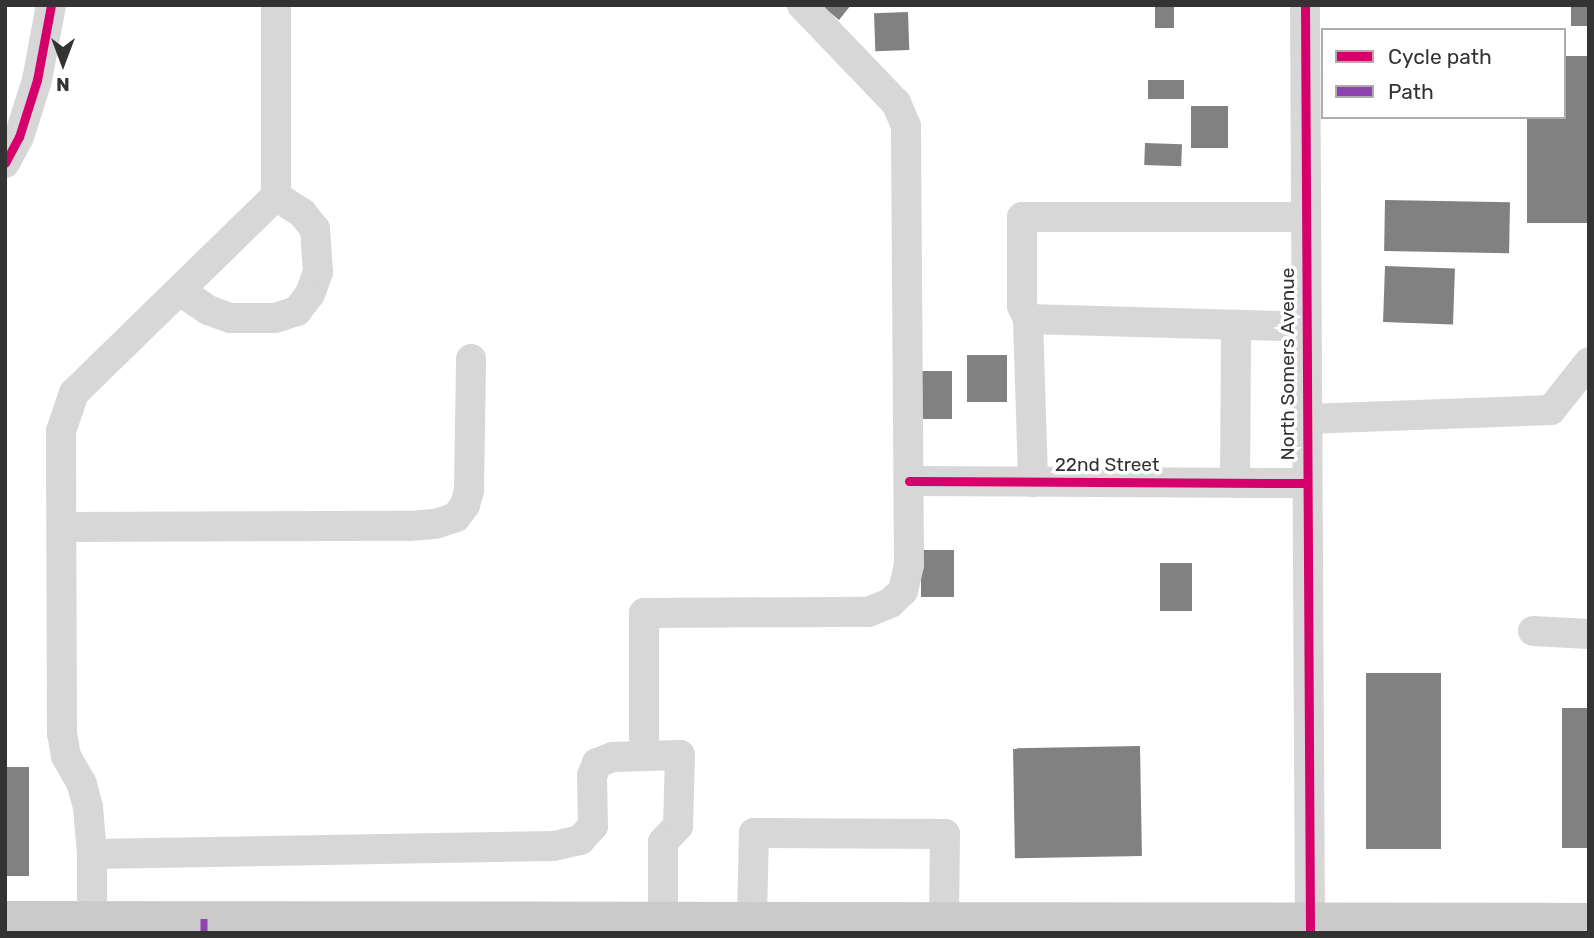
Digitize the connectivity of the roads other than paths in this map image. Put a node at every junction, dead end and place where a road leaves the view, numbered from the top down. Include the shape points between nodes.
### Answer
1 (51, 5) edge
2 (276, 5) edge
3 (802, 5) edge
4 (1305, 5) edge
5 (5, 163) edge
6 (276, 196) junction
7 (1306, 217) junction
8 (180, 291) junction
9 (1028, 319) junction
10 (1236, 325) junction
11 (1306, 327) junction
12 (471, 359) dead end
13 (1589, 362) edge
14 (1306, 419) junction
15 (909, 481) junction
16 (1033, 482) junction
17 (1235, 483) junction
18 (1306, 483) junction
19 (62, 527) junction
20 (1533, 631) dead end
21 (1589, 634) edge
22 (644, 755) junction
23 (92, 854) junction
24 (5, 919) edge
25 (92, 919) junction
26 (752, 919) junction
27 (944, 920) junction
28 (204, 925) edge
29 (688, 925) edge
30 (1578, 925) edge
31 (1310, 926) edge

1 - 5 street via 37,80 19,137
2 - 6 street
3 - 15 street via 896,103 906,125
4 - 7 street, North Somers Avenue
6 - 8 street
6 - 8 street via 302,213 315,229 318,272 297,311 275,318 230,318
7 - 9 street via 1022,217 1022,306
7 - 11 street, North Somers Avenue
8 - 19 street via 74,393 61,431
9 - 10 street
9 - 16 street
10 - 11 street
10 - 17 street
11 - 14 street, North Somers Avenue
12 - 19 street via 469,491 456,517 410,526
13 - 14 street via 1551,411
14 - 18 street, North Somers Avenue
15 - 16 street, 22nd Street
15 - 22 street via 909,565 903,592 890,603 868,612 644,613
16 - 17 street, 22nd Street
17 - 18 street, 22nd Street
18 - 31 street, North Somers Avenue
19 - 23 street via 62,733 66,756 82,784 88,807
20 - 21 street
22 - 23 street via 597,763 592,776 593,826 580,840 554,846
22 - 29 street via 680,755 678,826 663,842
23 - 25 street
24 - 25 main road
25 - 28 main road
26 - 27 main road
26 - 27 street via 754,833 946,834
26 - 29 main road
27 - 31 main road
28 - 29 main road
30 - 31 main road

